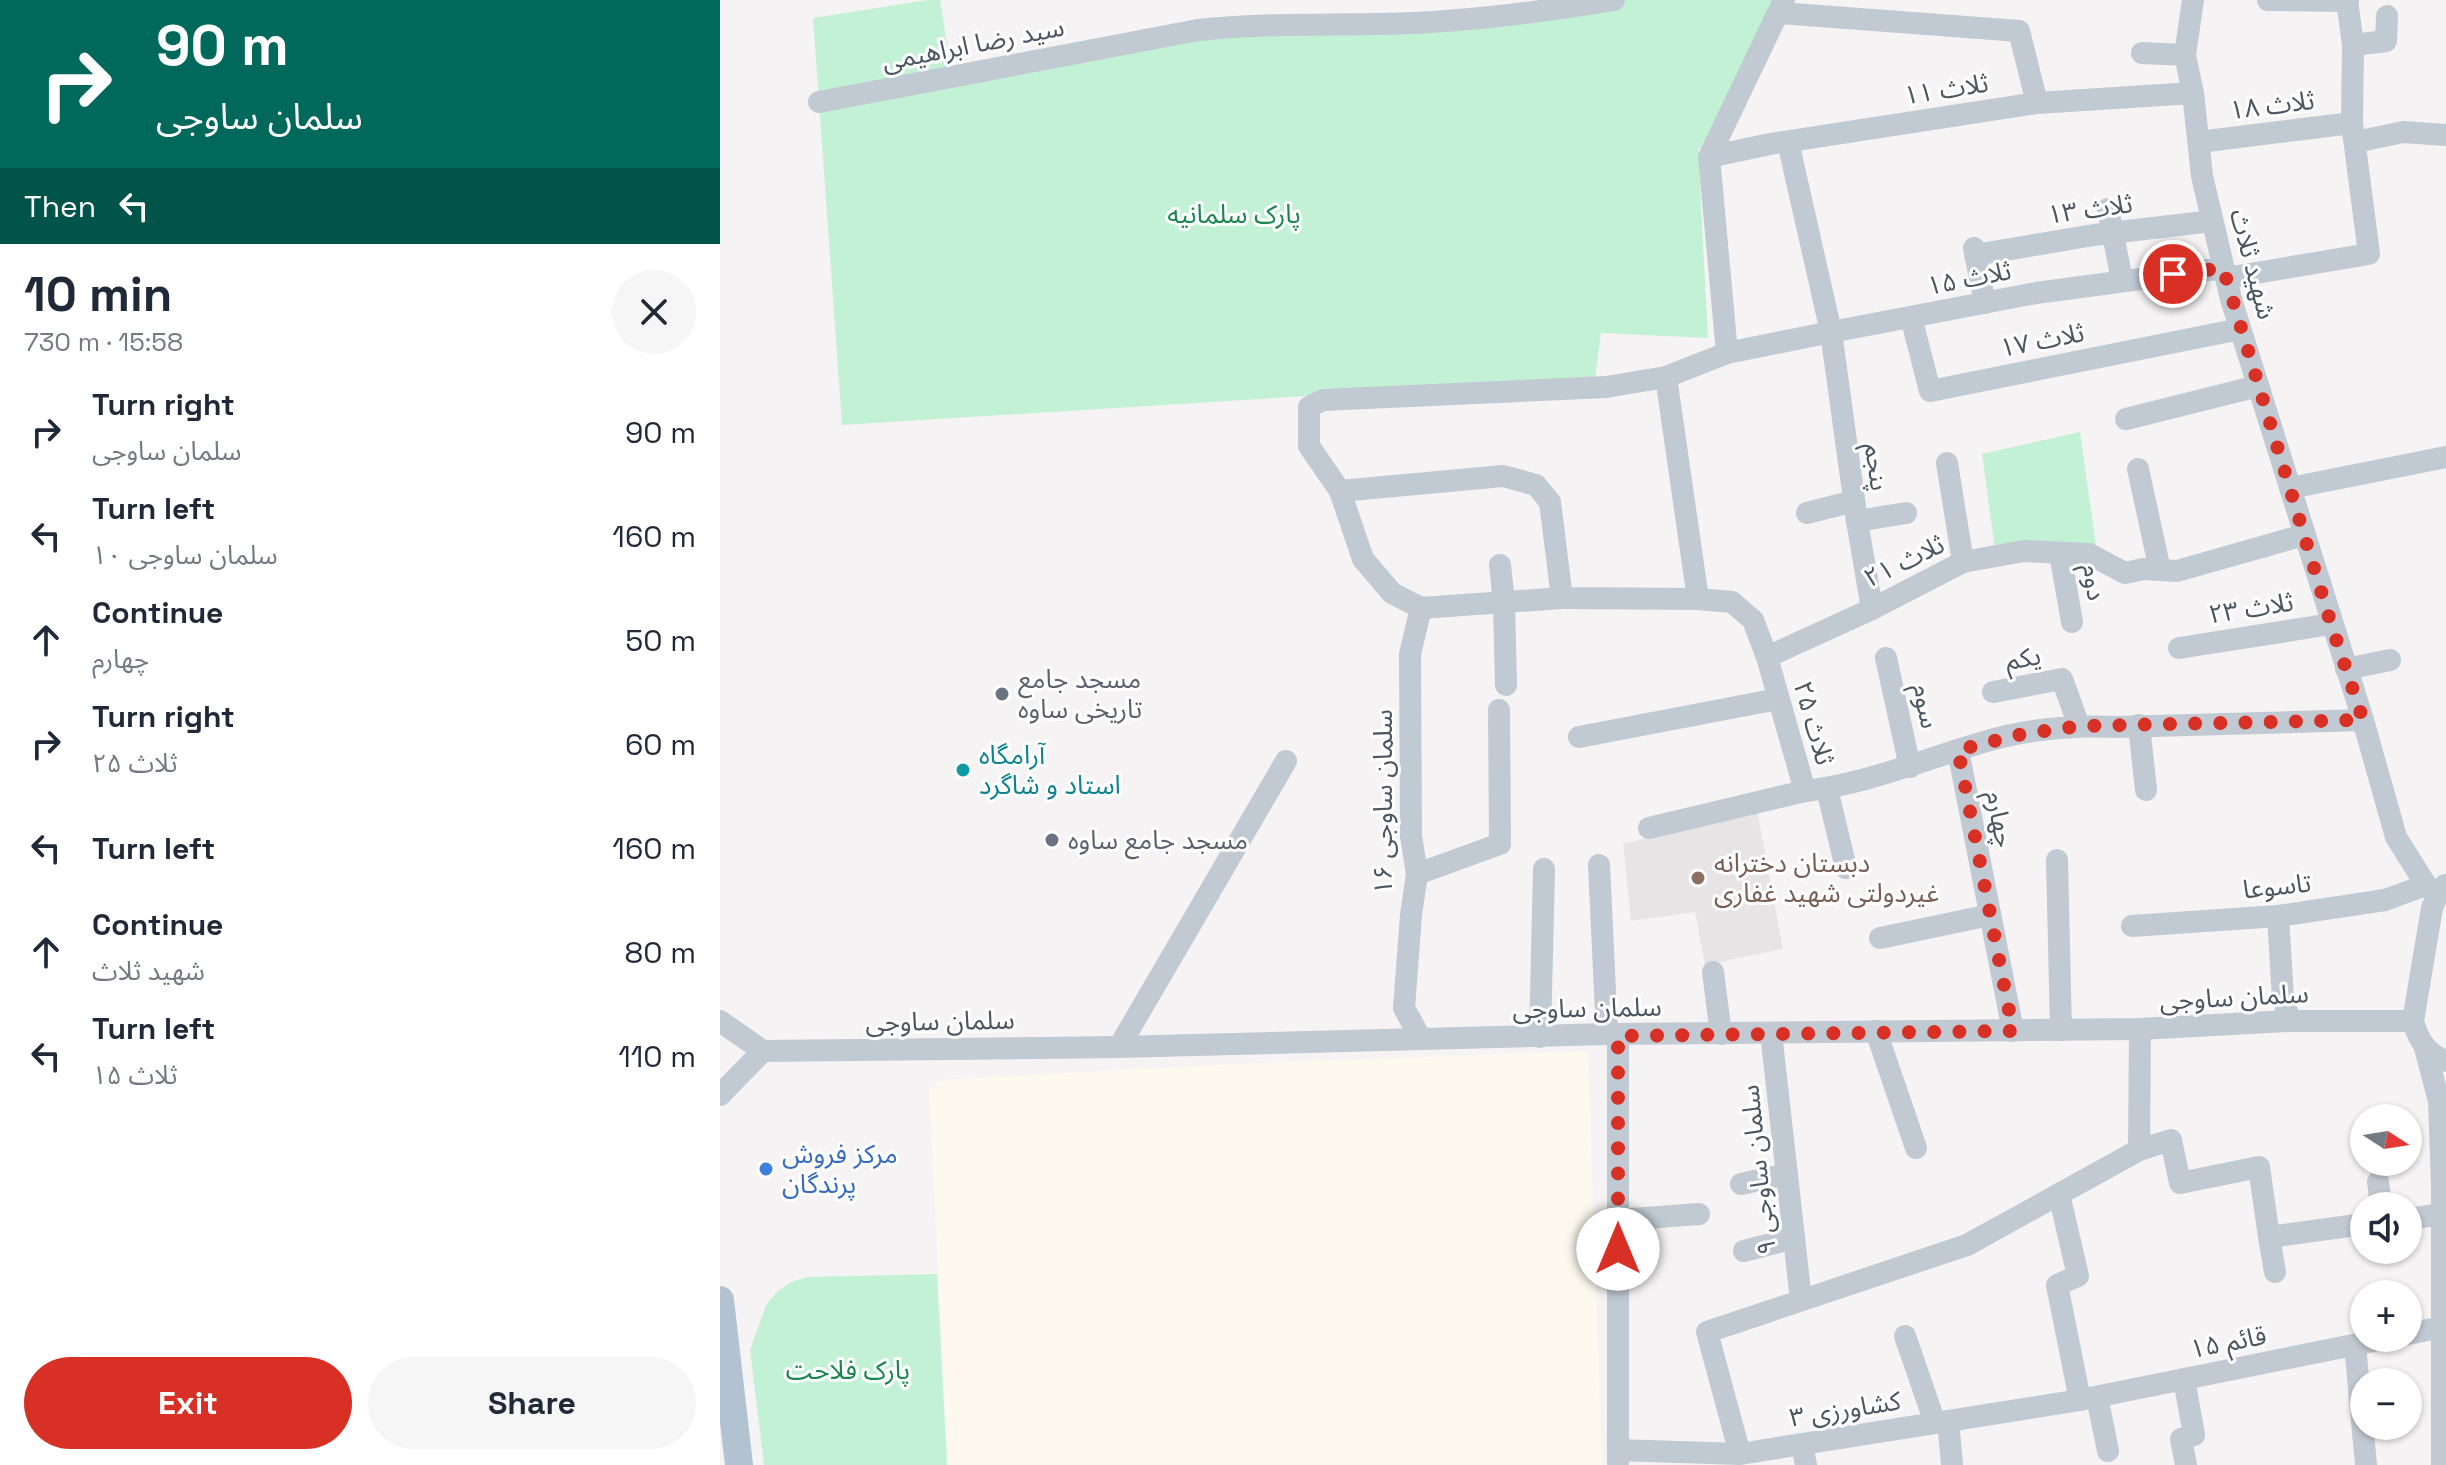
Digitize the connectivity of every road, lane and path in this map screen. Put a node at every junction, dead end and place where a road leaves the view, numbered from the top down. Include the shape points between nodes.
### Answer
1 (1410, 0) edge
2 (1614, 0) edge
3 (2193, 0) edge
4 (2268, 0) edge
5 (2348, 0) edge
6 (1522, 7) edge
7 (1782, 7) edge
8 (2387, 16) dead end
9 (1414, 23) junction
10 (2353, 45) junction
11 (2142, 53) dead end
12 (2185, 55) junction
13 (2193, 93) junction
14 (819, 102) dead end
15 (2037, 103) junction
16 (2354, 132) junction
17 (2446, 135) edge
18 (1788, 142) junction
19 (2199, 142) junction
20 (1709, 157) junction
21 (2108, 209) dead end
22 (2212, 221) junction
23 (2113, 233) junction
24 (2224, 273) junction
25 (2122, 280) junction
26 (1985, 303) junction
27 (1911, 317) junction
28 (2240, 329) junction
29 (1831, 332) junction
30 (1727, 353) junction
31 (1666, 377) junction
32 (2258, 386) junction
33 (2126, 419) dead end
34 (2446, 457) edge
35 (1947, 463) dead end
36 (2138, 469) dead end
37 (2290, 488) junction
38 (1340, 491) junction
39 (1855, 511) junction
40 (1807, 513) dead end
41 (1906, 513) dead end
42 (2304, 535) junction
43 (2060, 553) junction
44 (1963, 562) junction
45 (1500, 565) dead end
46 (2160, 570) junction
47 (1562, 598) junction
48 (1698, 599) junction
49 (1504, 603) junction
50 (1421, 608) junction
51 (1872, 609) junction
52 (2072, 622) dead end
53 (2331, 624) junction
54 (2179, 648) dead end
55 (1767, 657) junction
56 (1886, 658) dead end
57 (2390, 660) dead end
58 (2346, 669) junction
59 (1506, 685) dead end
60 (1993, 692) dead end
61 (1778, 699) junction
62 (1499, 710) dead end
63 (2363, 720) junction
64 (2139, 725) junction
65 (2079, 726) junction
66 (1579, 737) dead end
67 (1958, 750) junction
68 (1286, 761) dead end
69 (1910, 767) junction
70 (1816, 790) junction
71 (2146, 790) dead end
72 (1649, 828) dead end
73 (2057, 860) dead end
74 (1599, 865) dead end
75 (1846, 868) dead end
76 (1544, 869) dead end
77 (1417, 874) junction
78 (2436, 889) edge
79 (1988, 906) junction
80 (2278, 916) junction
81 (2132, 926) dead end
82 (1880, 938) dead end
83 (1713, 972) dead end
84 (720, 1021) edge
85 (2290, 1021) junction
86 (2413, 1021) junction
87 (2140, 1029) junction
88 (2061, 1030) junction
89 (1876, 1031) junction
90 (2013, 1031) junction
91 (1771, 1033) junction
92 (1721, 1034) junction
93 (1612, 1035) junction
94 (1540, 1037) junction
95 (1421, 1039) junction
96 (1119, 1047) junction
97 (2425, 1048) junction
98 (763, 1051) junction
99 (2446, 1061) edge
100 (720, 1095) edge
101 (1916, 1148) dead end
102 (2139, 1150) junction
103 (1787, 1174) junction
104 (2378, 1182) dead end
105 (1741, 1184) dead end
106 (2379, 1192) edge
107 (2059, 1194) junction
108 (1699, 1214) dead end
109 (2442, 1214) junction
110 (2422, 1217) edge
111 (1618, 1220) junction
112 (2350, 1226) edge
113 (2269, 1237) junction
114 (1794, 1238) junction
115 (1744, 1251) dead end
116 (2275, 1272) dead end
117 (720, 1300) edge
118 (1801, 1300) junction
119 (2442, 1327) junction
120 (2422, 1331) edge
121 (1905, 1336) dead end
122 (2350, 1346) edge
123 (2356, 1352) edge
124 (2184, 1379) junction
125 (2088, 1398) junction
126 (1942, 1422) junction
127 (2108, 1451) dead end
128 (1804, 1455) edge
129 (1618, 1458) edge
130 (1734, 1458) edge
131 (739, 1465) edge
132 (1952, 1465) edge
133 (2186, 1465) edge
134 (2366, 1465) edge
135 (2442, 1465) edge

1 - 9 street
2 - 6 street, سید رضا ابراهیمی
3 - 12 street, شهید ثلاث
4 - 5 street
5 - 10 street
6 - 9 street, سید رضا ابراهیمی
7 - 15 street via 2019,31
7 - 20 street
8 - 10 street via 2386,41
9 - 14 street, سید رضا ابراهیمی via 1198,30
10 - 16 street
11 - 12 street
12 - 13 street, شهید ثلاث
13 - 15 street, ثلاث ۱۱
13 - 19 street, شهید ثلاث
15 - 18 street, ثلاث ۱۱
16 - 17 street, ثلاث ۱۸
16 - 19 street, ثلاث ۱۸
16 - 24 street, ثلاث ۱۵ via 2369,254
18 - 20 street, ثلاث ۱۱
18 - 29 street, پنجم
19 - 22 street, شهید ثلاث
20 - 30 street
21 - 23 street
22 - 23 street, ثلاث ۱۳
22 - 24 street, شهید ثلاث
23 - 25 street
23 - 26 street, ثلاث ۱۳ via 1975,252
24 - 25 street, ثلاث ۱۵
24 - 28 street, شهید ثلاث
25 - 26 street, ثلاث ۱۵
26 - 27 street, ثلاث ۱۵
27 - 28 street, ثلاث ۱۷ via 1930,391
27 - 29 street, ثلاث ۱۵
28 - 32 street, شهید ثلاث
29 - 30 street, ثلاث ۱۵
29 - 39 street, پنجم
30 - 31 street, ثلاث ۱۵
31 - 38 street, ثلاث ۱۵ via 1606,387 1323,400 1309,407 1309,446
31 - 48 street
32 - 33 street
32 - 37 street, شهید ثلاث
34 - 37 street
35 - 44 street
36 - 46 street
37 - 42 street, شهید ثلاث
38 - 47 street via 1503,476 1536,485 1550,502
38 - 50 street via 1371,572 1392,593
39 - 40 street
39 - 41 street
39 - 51 street, پنجم
42 - 46 street, ثلاث ۲۱ via 2177,571
42 - 53 street, شهید ثلاث
43 - 44 street, ثلاث ۲۱ via 2024,551
43 - 46 street, ثلاث ۲۱ via 2089,554 2125,573
43 - 52 street, دوم
44 - 51 street, ثلاث ۲۱
45 - 49 street
47 - 48 street, ثلاث ۲۵
47 - 49 street, ثلاث ۲۵
48 - 55 street, ثلاث ۲۵ via 1732,602 1753,620
49 - 50 street, ثلاث ۲۵
49 - 59 street
50 - 77 street, سلمان ساوجی ۱۶ via 1410,654 1411,836
51 - 55 street, ثلاث ۲۱
53 - 54 street, ثلاث ۲۳
53 - 58 street, شهید ثلاث
55 - 61 street, ثلاث ۲۵
56 - 69 street, سوم
57 - 58 street
58 - 63 street, شهید ثلاث
60 - 65 street, یکم via 2062,679
61 - 66 street
61 - 70 street, ثلاث ۲۵
62 - 77 street via 1500,844
63 - 64 street, ثلاث ۲۵
63 - 78 street, شهید ثلاث via 2396,837
64 - 65 street, ثلاث ۲۵
64 - 71 street
65 - 67 street, ثلاث ۲۵
67 - 69 street, ثلاث ۲۵
67 - 79 street, چهارم
68 - 96 street
69 - 70 street, ثلاث ۲۵
70 - 72 street
70 - 75 street
73 - 88 street
74 - 93 street
76 - 94 street
77 - 95 street, سلمان ساوجی ۱۶ via 1404,1008
78 - 80 street, تاسوعا
78 - 86 street
79 - 82 street
79 - 90 street, چهارم
80 - 81 street, تاسوعا
80 - 85 street via 2283,999
83 - 92 street
84 - 98 street
85 - 86 street, سلمان ساوجی
85 - 87 street, سلمان ساوجی
86 - 97 street
87 - 88 street, سلمان ساوجی
87 - 102 street
88 - 90 street, سلمان ساوجی
89 - 90 street, سلمان ساوجی
89 - 91 street, سلمان ساوجی
89 - 101 street
91 - 92 street, سلمان ساوجی
91 - 103 street, سلمان ساوجی ۹
92 - 93 street, سلمان ساوجی
93 - 94 street, سلمان ساوجی
93 - 111 street
94 - 95 street, سلمان ساوجی
95 - 96 street, سلمان ساوجی
96 - 98 street, سلمان ساوجی
97 - 99 street
97 - 109 street via 2439,1101
98 - 100 street
102 - 107 street
102 - 113 street via 2171,1140 2180,1183 2259,1167
103 - 105 street
103 - 114 street, سلمان ساوجی ۹
104 - 106 street
107 - 118 street via 1967,1245
107 - 125 street via 2078,1276 2057,1285
108 - 111 street
109 - 110 street
109 - 119 street
111 - 129 street
112 - 113 street
113 - 116 street
114 - 115 street
114 - 118 street, سلمان ساوجی ۹
117 - 131 main road
118 - 130 street via 1707,1332
119 - 120 street
119 - 135 street
121 - 126 street
122 - 124 street, قائم ۱۵
123 - 134 street
124 - 125 street, قائم ۱۵
124 - 133 street via 2194,1435 2181,1439
125 - 126 street, کشاورزی ۳
125 - 127 street
126 - 128 street, کشاورزی ۳
126 - 132 street
128 - 130 street, کشاورزی ۳
129 - 130 street, کشاورزی ۳

